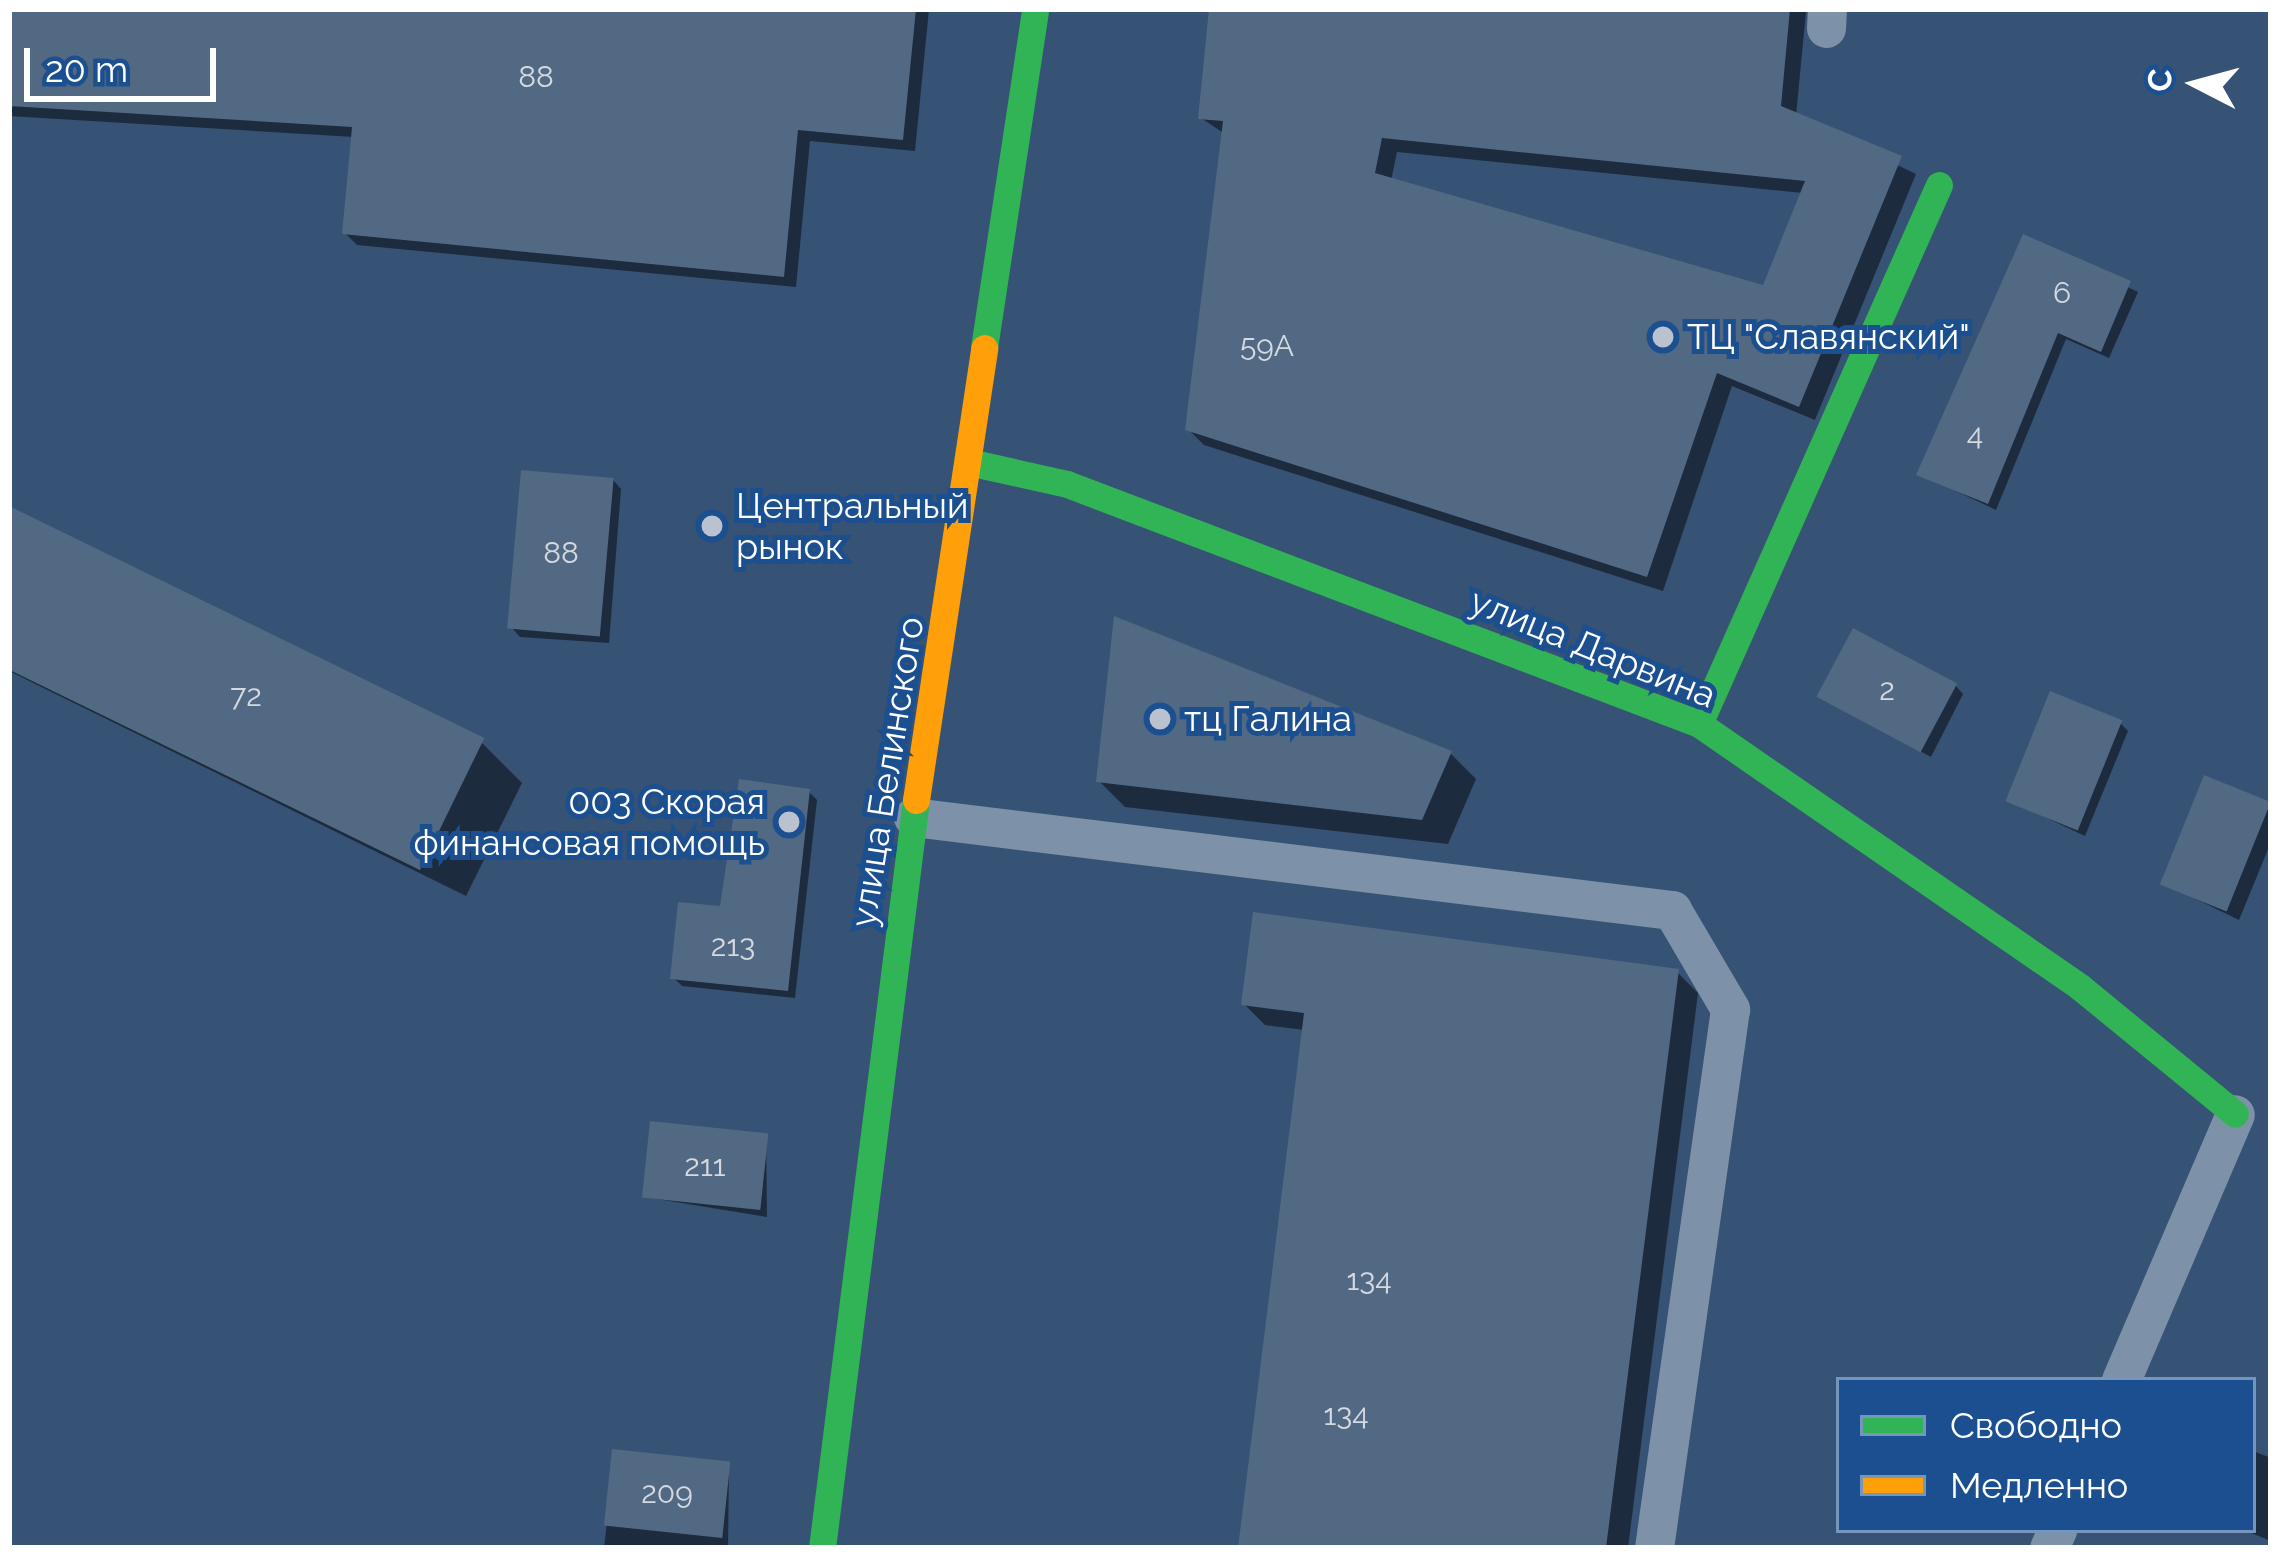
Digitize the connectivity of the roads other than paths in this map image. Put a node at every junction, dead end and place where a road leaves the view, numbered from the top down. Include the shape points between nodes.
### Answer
1 (1035, 9) edge
2 (1939, 185) dead end
3 (973, 463) junction
4 (1699, 724) junction
5 (913, 817) junction
6 (2235, 1114) joint
7 (2122, 1377) edge
8 (822, 1548) edge
9 (1654, 1548) edge

1 - 3 street, улица Белинского
2 - 4 street
3 - 4 street, улица Дарвина via 1067,484
3 - 5 street, улица Белинского
4 - 6 street, улица Дарвина via 2080,987
5 - 8 street, улица Белинского
5 - 9 lane via 1672,910 1730,1009
6 - 7 lane

